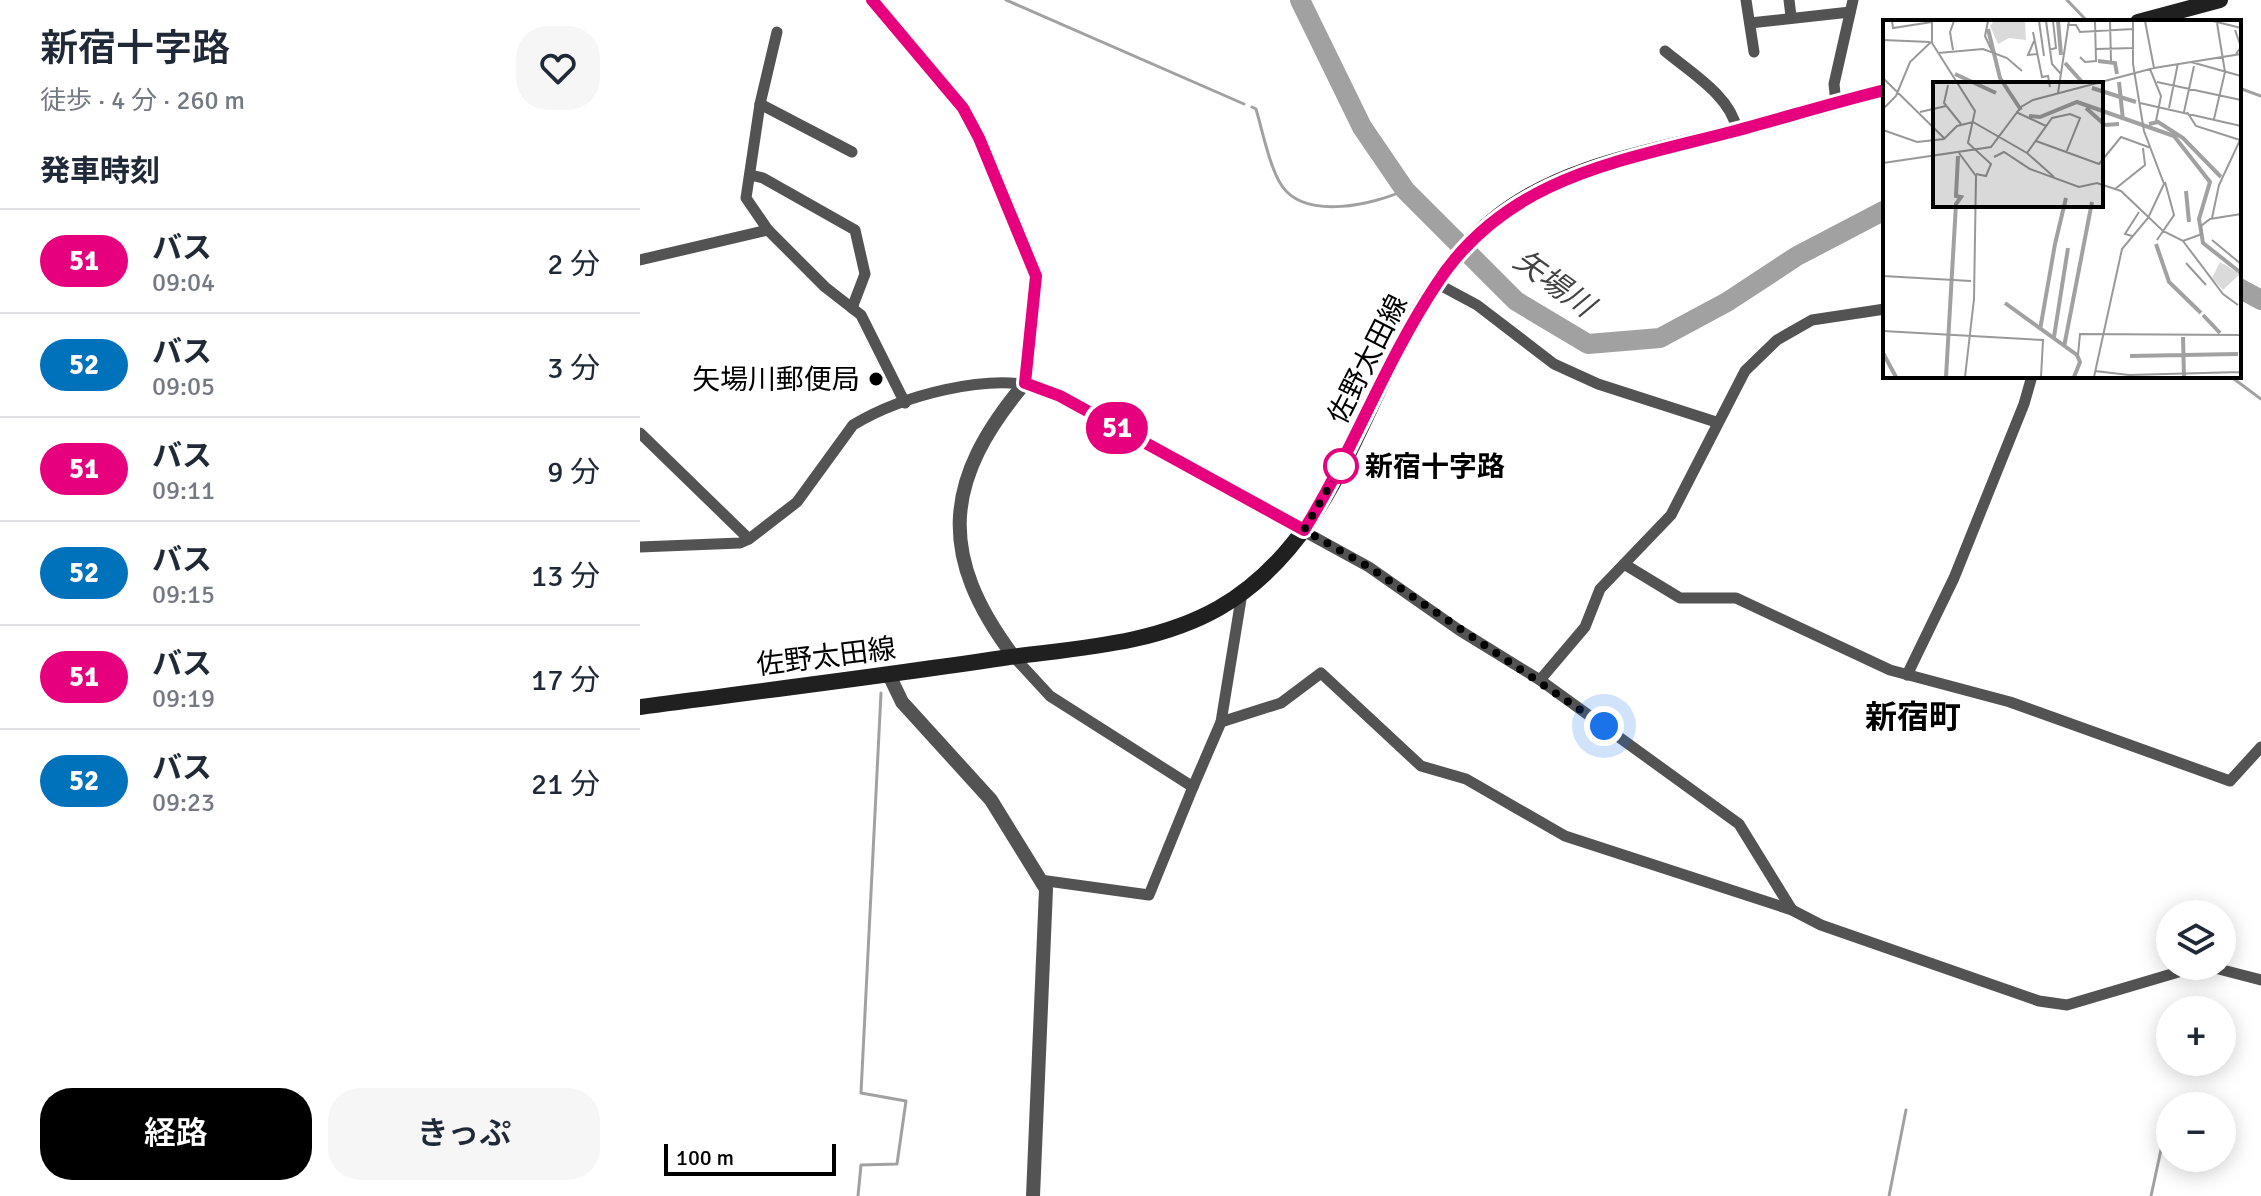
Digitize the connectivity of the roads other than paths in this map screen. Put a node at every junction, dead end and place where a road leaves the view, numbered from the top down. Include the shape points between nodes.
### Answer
1 (872, 0) edge
2 (1746, 0) edge
3 (1789, 0) edge
4 (2207, 1) edge
5 (1852, 6) edge
6 (1791, 16) junction
7 (2145, 20) edge
8 (1750, 23) junction
9 (777, 32) dead end
10 (1665, 51) dead end
11 (1754, 52) dead end
12 (1883, 91) edge
13 (1836, 103) junction
14 (760, 104) junction
15 (1737, 130) junction
16 (852, 152) dead end
17 (750, 175) junction
18 (768, 230) junction
19 (640, 260) edge
20 (1436, 283) junction
21 (852, 308) junction
22 (1883, 309) edge
23 (2031, 378) edge
24 (1025, 383) junction
25 (905, 403) junction
26 (1716, 422) junction
27 (640, 433) edge
28 (1304, 530) junction
29 (749, 539) junction
30 (640, 547) edge
31 (1624, 564) junction
32 (1242, 593) junction
33 (1014, 657) junction
34 (889, 675) junction
35 (1907, 675) junction
36 (1540, 680) junction
37 (640, 707) edge
38 (1221, 722) junction
39 (2261, 747) edge
40 (1193, 787) junction
41 (1040, 880) junction
42 (1792, 910) junction
43 (2261, 980) edge
44 (1033, 1196) edge

1 - 24 street via 963,108 1036,276
2 - 8 street
3 - 6 street
4 - 7 main road
5 - 6 street
5 - 13 street via 1834,84
6 - 8 street
8 - 11 street
9 - 14 street
10 - 15 street via 1727,107
12 - 13 main road, 佐野太田線
13 - 15 main road, 佐野太田線
14 - 16 street
14 - 17 street
15 - 20 main road, 佐野太田線 via 1614,162 1525,197 1473,239
17 - 18 street via 746,198
17 - 21 street via 855,230 865,274
18 - 19 street
18 - 21 street
20 - 26 street via 1477,305 1554,364
20 - 28 main road, 佐野太田線
21 - 25 street via 861,315
22 - 26 street via 1812,320 1788,331 1745,371
23 - 35 street via 1954,578
24 - 25 street via 982,383
24 - 28 street via 1060,396
24 - 33 street via 968,476 958,519 969,584
25 - 29 street via 853,425 797,502
26 - 31 street via 1671,515
27 - 29 street
28 - 32 main road, 佐野太田線
28 - 36 street
29 - 30 street
31 - 35 street via 1680,598 1736,598
31 - 36 street via 1600,589 1585,627
32 - 33 main road, 佐野太田線 via 1188,623 1149,636
32 - 38 street
33 - 34 main road, 佐野太田線
33 - 40 street via 1050,696
34 - 37 main road, 佐野太田線
34 - 41 street via 902,702 991,800
35 - 39 street via 2010,702 2230,781
36 - 42 street via 1739,824
38 - 40 street
38 - 42 street via 1281,703 1321,673 1421,766 1466,779 1565,836
40 - 41 street via 1149,895
41 - 44 street via 1048,901
42 - 43 street via 1821,925 2039,1001 2067,1005 2192,968 2211,967

